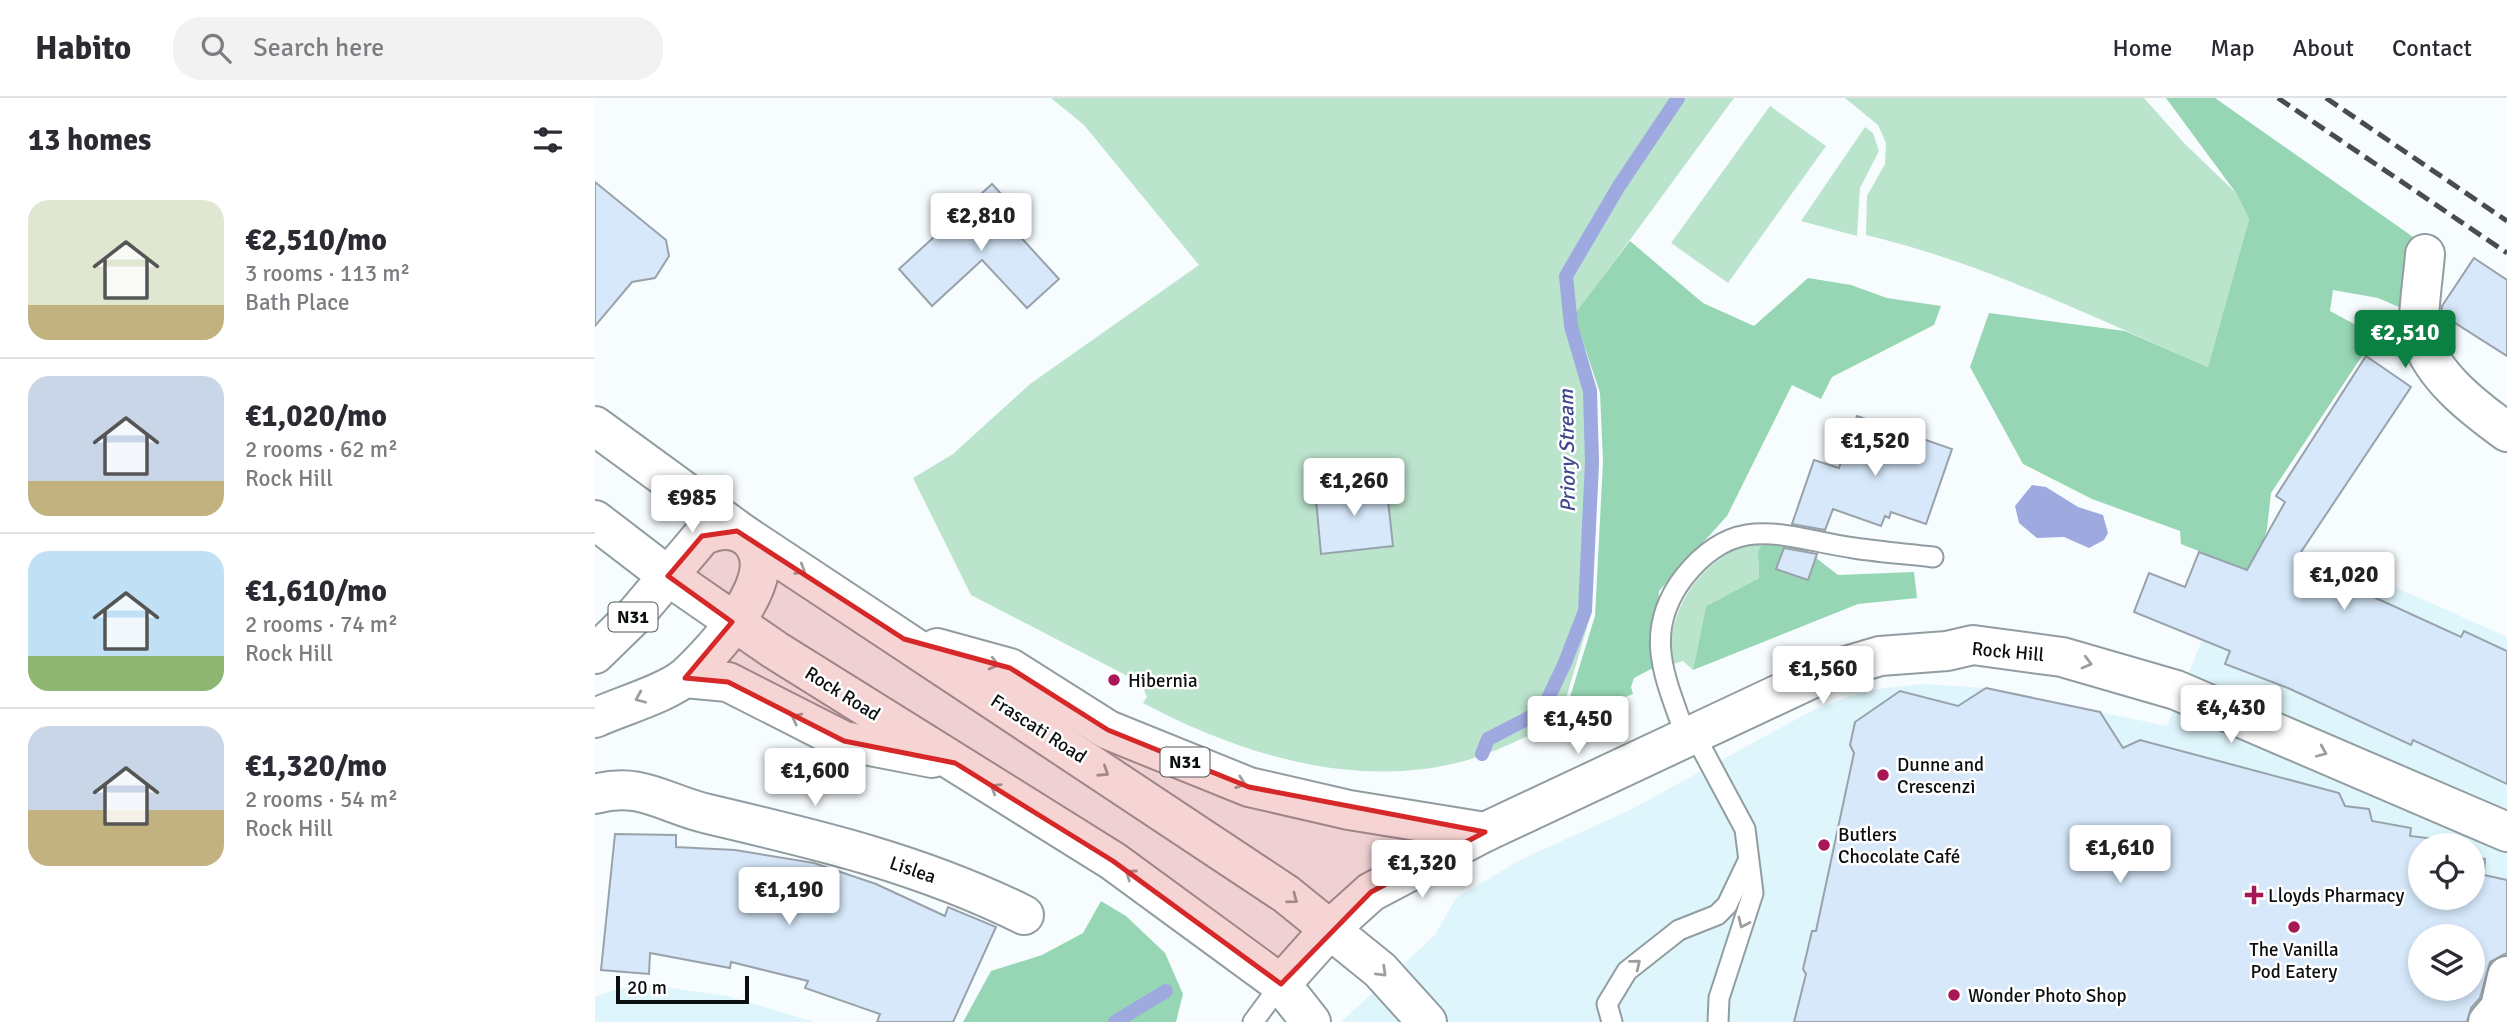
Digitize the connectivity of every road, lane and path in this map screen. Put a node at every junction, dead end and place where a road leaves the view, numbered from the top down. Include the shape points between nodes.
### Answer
1 (2425, 254) dead end
2 (595, 426) edge
3 (2507, 432) edge
4 (595, 520) edge
5 (743, 534) junction
6 (1933, 557) dead end
7 (668, 576) junction
8 (732, 622) junction
9 (904, 639) junction
10 (595, 654) edge
11 (685, 678) junction
12 (595, 718) edge
13 (1690, 736) junction
14 (955, 763) junction
15 (595, 794) edge
16 (1485, 832) junction
17 (2507, 832) edge
18 (1750, 857) junction
19 (1024, 915) dead end
20 (1331, 928) junction
21 (2507, 976) edge
22 (1281, 984) junction
23 (1253, 1022) edge
24 (1311, 1022) edge
25 (1427, 1022) edge
26 (1612, 1022) edge
27 (1718, 1022) edge
28 (2488, 1022) edge

1 - 3 main road via 2420,335 2465,401
2 - 5 main road
4 - 7 main road
5 - 7 main road, N31 via 725,529 702,536
5 - 8 main road via 757,547 761,572
5 -> 9 main road, Frascati Road / N31
6 - 13 lane via 1784,535 1737,536 1714,546 1670,596 1660,638 1660,664
7 - 8 main road, N31
7 - 10 main road, N31
8 - 11 main road
8 - 14 main road, Rock Road / N31
9 -> 16 main road, N31 via 1010,668 1108,730 1249,787 1349,810
9 -> 20 main road, Frascati Road / N31 via 1249,868
11 -> 12 main road
14 -> 11 main road via 844,741 729,682
13 - 16 main road, Rock Hill
13 -> 17 main road, Rock Hill via 1826,671 1880,656 1973,645 2021,649 2176,690
13 - 18 lane via 1736,808
22 -> 14 main road, N31 via 1186,913
15 - 19 main road, Lislea via 616,788 651,793 679,807 841,845 977,892
16 - 20 main road, Rock Hill via 1371,892
26 -> 18 lane via 1607,1004 1627,971 1679,930 1717,915 1735,891
18 -> 27 lane via 1752,906 1737,937
20 - 22 main road
20 -> 25 main road, Frascati Road / N31 via 1380,970
21 - 28 main road via 2500,1008
22 - 23 lane
22 - 24 main road, N31

